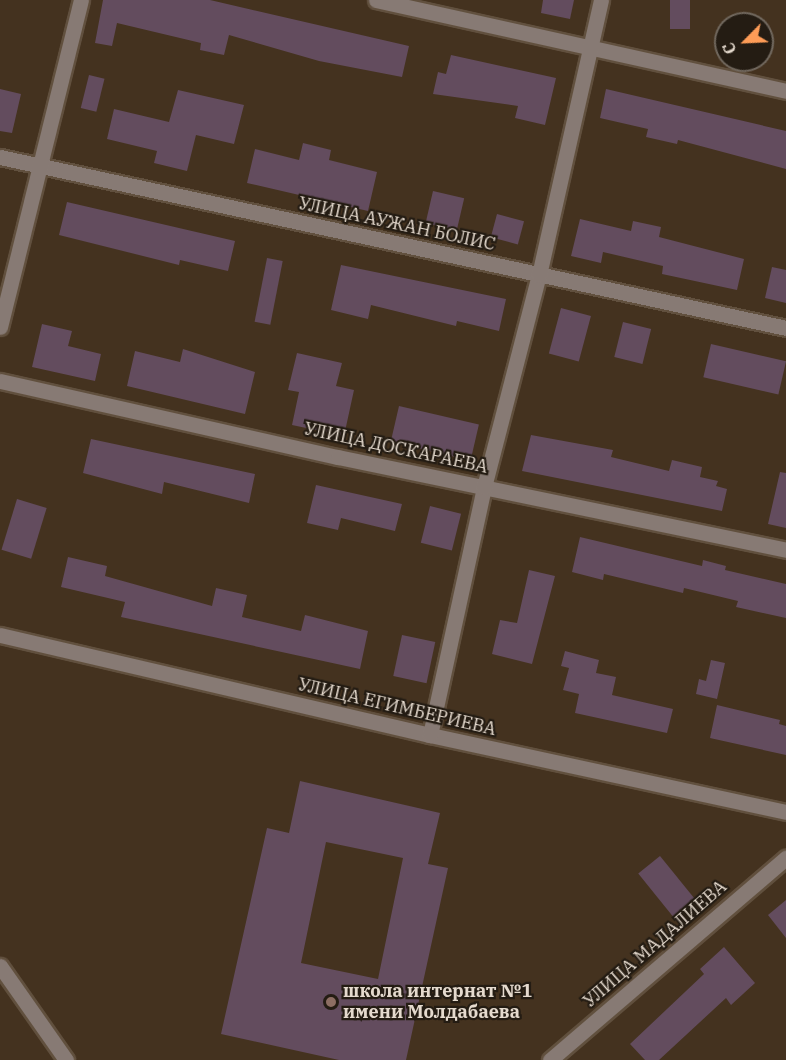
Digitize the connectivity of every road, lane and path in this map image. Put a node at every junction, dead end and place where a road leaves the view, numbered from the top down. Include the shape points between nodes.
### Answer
1 (81, 0) edge
2 (376, 0) edge
3 (601, 0) edge
4 (591, 49) junction
5 (786, 91) edge
6 (0, 157) edge
7 (38, 165) junction
8 (539, 275) junction
9 (0, 327) edge
10 (786, 328) edge
11 (0, 381) edge
12 (484, 487) junction
13 (786, 550) edge
14 (0, 635) edge
15 (430, 735) junction
16 (786, 812) edge
17 (786, 858) edge
18 (0, 966) edge
19 (66, 1060) edge
20 (550, 1060) edge

1 - 7 street
2 - 4 street
3 - 4 street
4 - 5 street
4 - 8 street
6 - 7 street, УЛИЦА АУЖАН БОЛИС
7 - 8 street, УЛИЦА АУЖАН БОЛИС
7 - 9 street
8 - 10 street, УЛИЦА АУЖАН БОЛИС
8 - 12 street
11 - 12 street, УЛИЦА ДОСКАРАЕВА
12 - 13 street, УЛИЦА ДОСКАРАЕВА
12 - 15 street
14 - 15 street, УЛИЦА ЕГИМБЕРИЕВА
15 - 16 street, УЛИЦА ЕГИМБЕРИЕВА
17 - 20 street, УЛИЦА МАДАЛИЕВА
18 - 19 street

